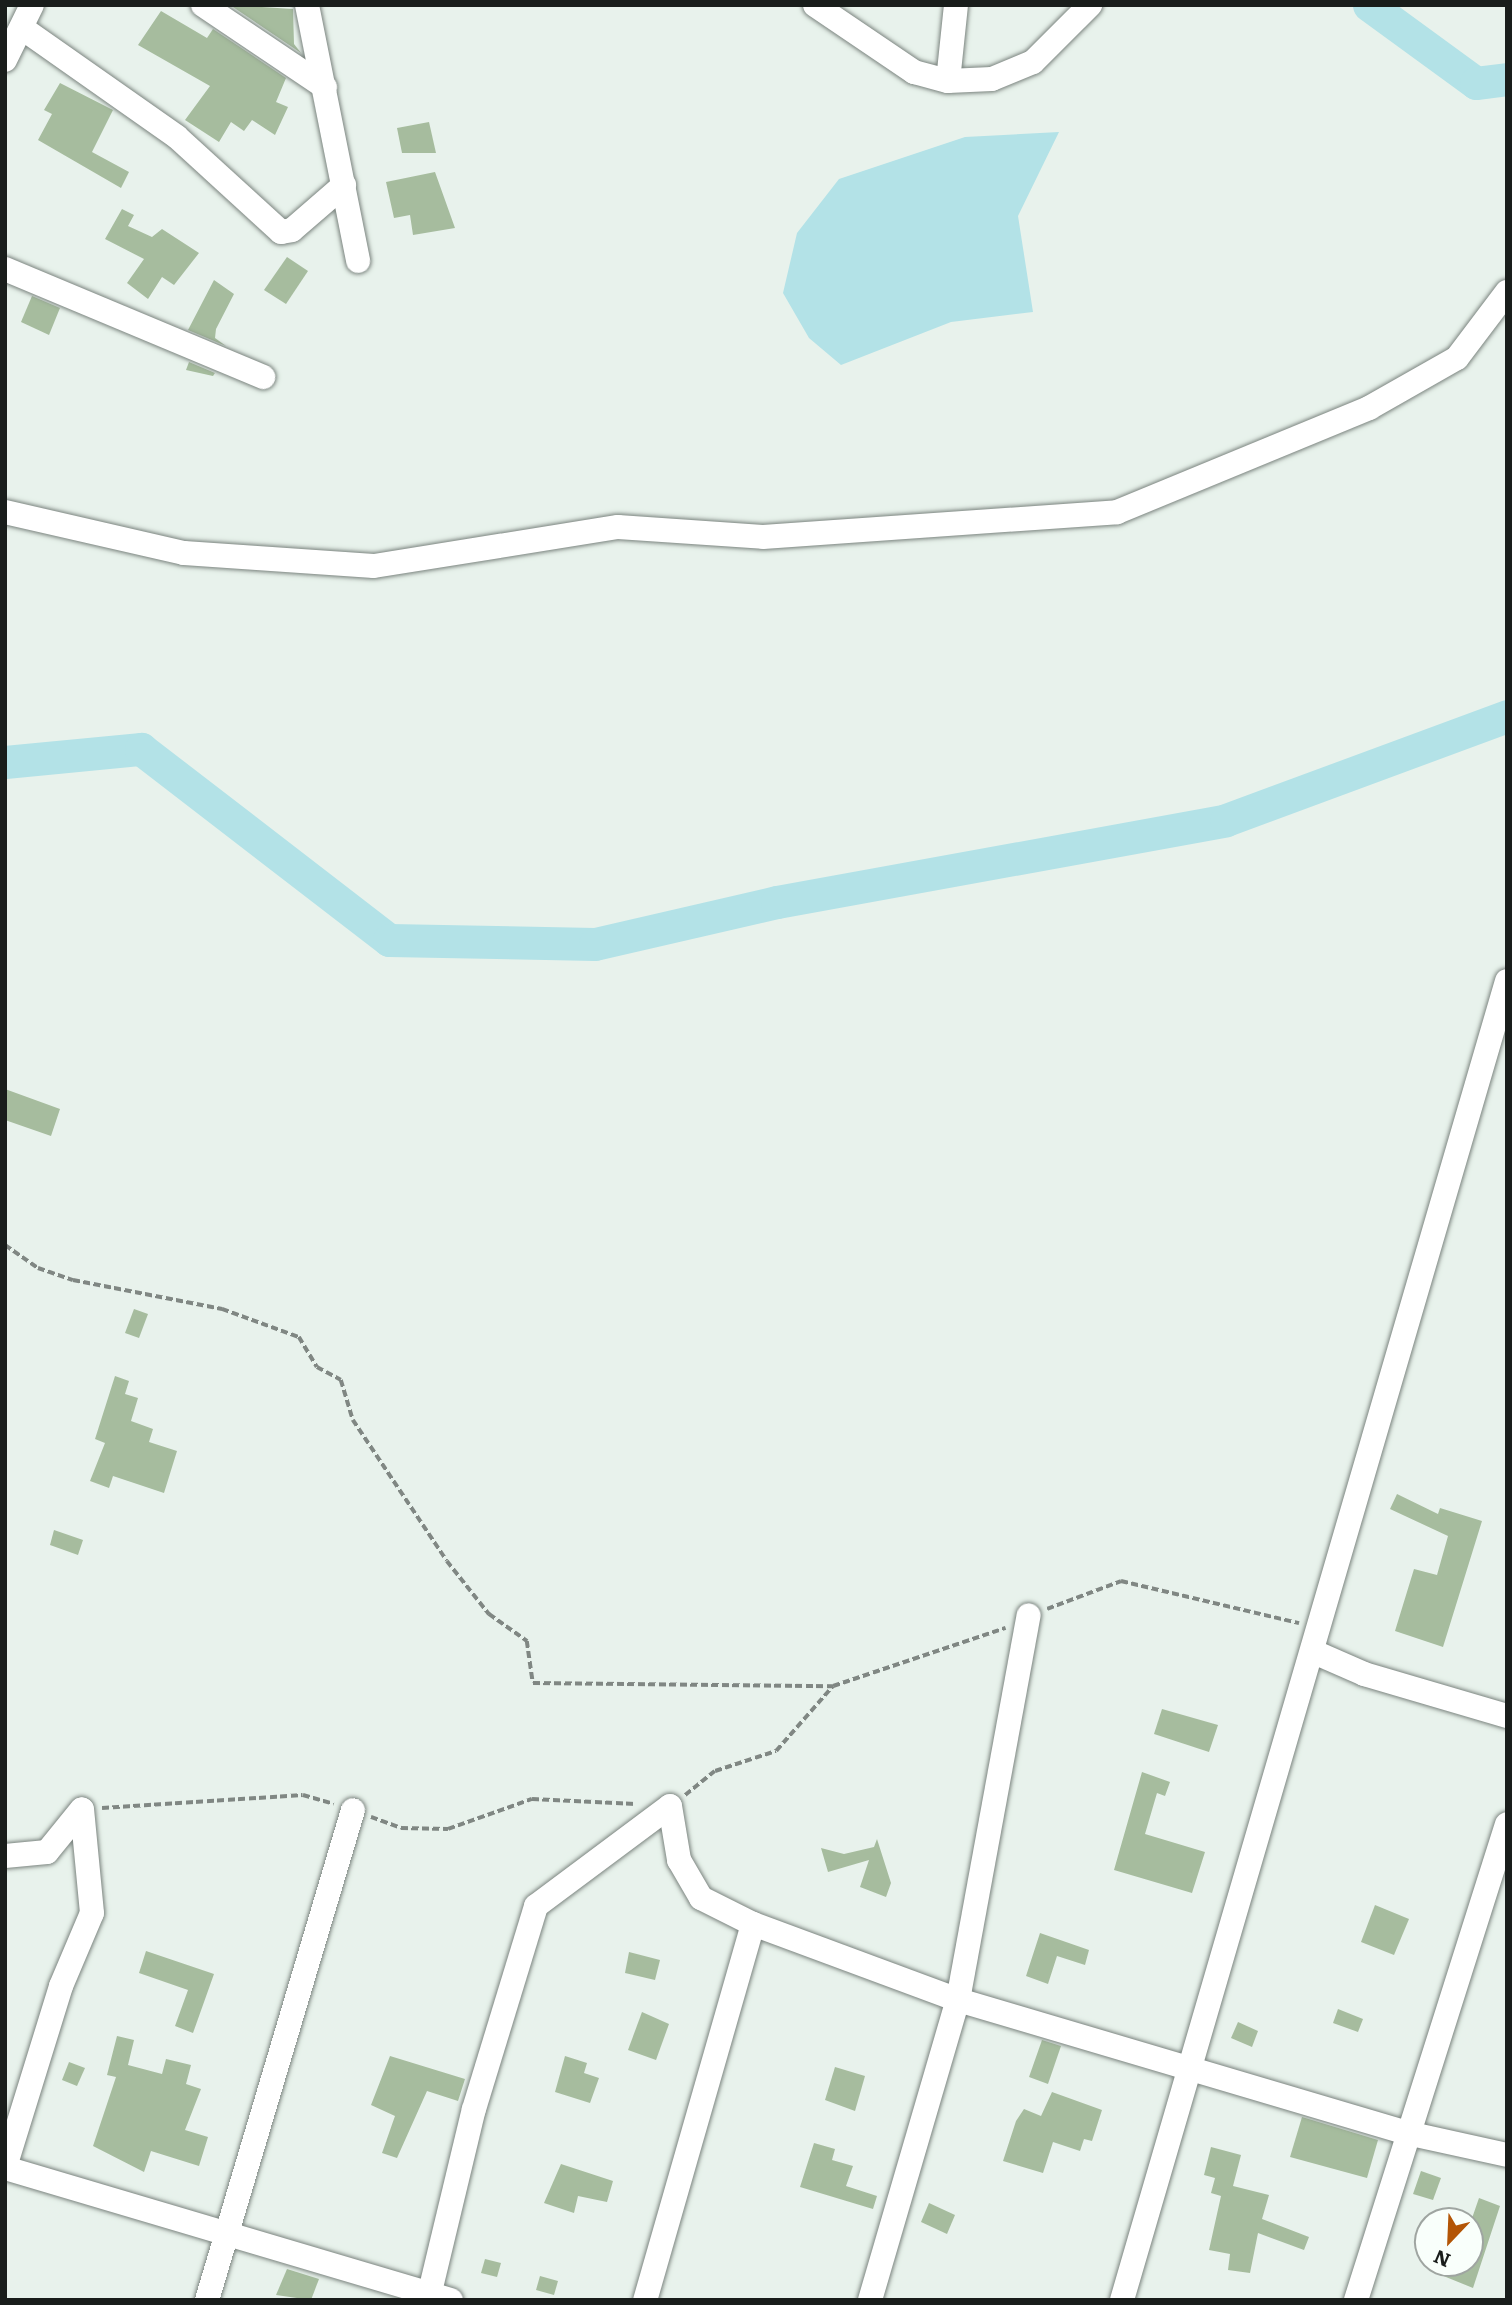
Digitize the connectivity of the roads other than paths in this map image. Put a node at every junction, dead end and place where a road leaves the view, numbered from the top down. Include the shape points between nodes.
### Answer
1 (32, 5) edge
2 (203, 5) edge
3 (307, 5) edge
4 (816, 5) edge
5 (956, 5) edge
6 (1090, 5) edge
7 (22, 28) junction
8 (5, 60) edge
9 (948, 81) junction
10 (325, 87) junction
11 (344, 185) junction
12 (358, 261) dead end
13 (5, 269) edge
14 (1507, 292) edge
15 (263, 377) dead end
16 (5, 512) edge
17 (1507, 981) edge
18 (1029, 1615) road end
19 (1314, 1652) junction
20 (1507, 1716) edge
21 (353, 1810) road end
22 (1507, 1824) edge
23 (5, 1856) edge
24 (752, 1924) junction
25 (958, 2000) junction
26 (1190, 2068) junction
27 (1407, 2133) junction
28 (1507, 2155) edge
29 (5, 2167) edge
30 (227, 2233) junction
31 (437, 2297) edge
32 (207, 2300) edge
33 (645, 2300) edge
34 (870, 2300) edge
35 (1122, 2300) edge
36 (1356, 2300) edge

1 - 7 street
2 - 10 street
3 - 10 street
4 - 9 street via 914,72
5 - 9 street
6 - 9 street via 1033,62 992,79
7 - 8 street
7 - 11 street via 177,136 281,232 292,230
10 - 11 street
11 - 12 street
13 - 15 street
14 - 16 street via 1457,358 1369,408 1117,512 763,537 618,527 373,566 184,553
17 - 19 street
18 - 25 street
19 - 20 street via 1364,1674
19 - 26 street
21 - 30 street
22 - 27 street
23 - 29 street via 47,1853 82,1809 92,1913 61,1986
24 - 25 street
24 - 31 street via 701,1898 679,1860 670,1806 536,1906 474,2109
24 - 33 street
25 - 26 street
25 - 34 street
26 - 27 street
26 - 35 street
27 - 28 street
27 - 36 street
29 - 30 street
30 - 31 street
30 - 32 street

